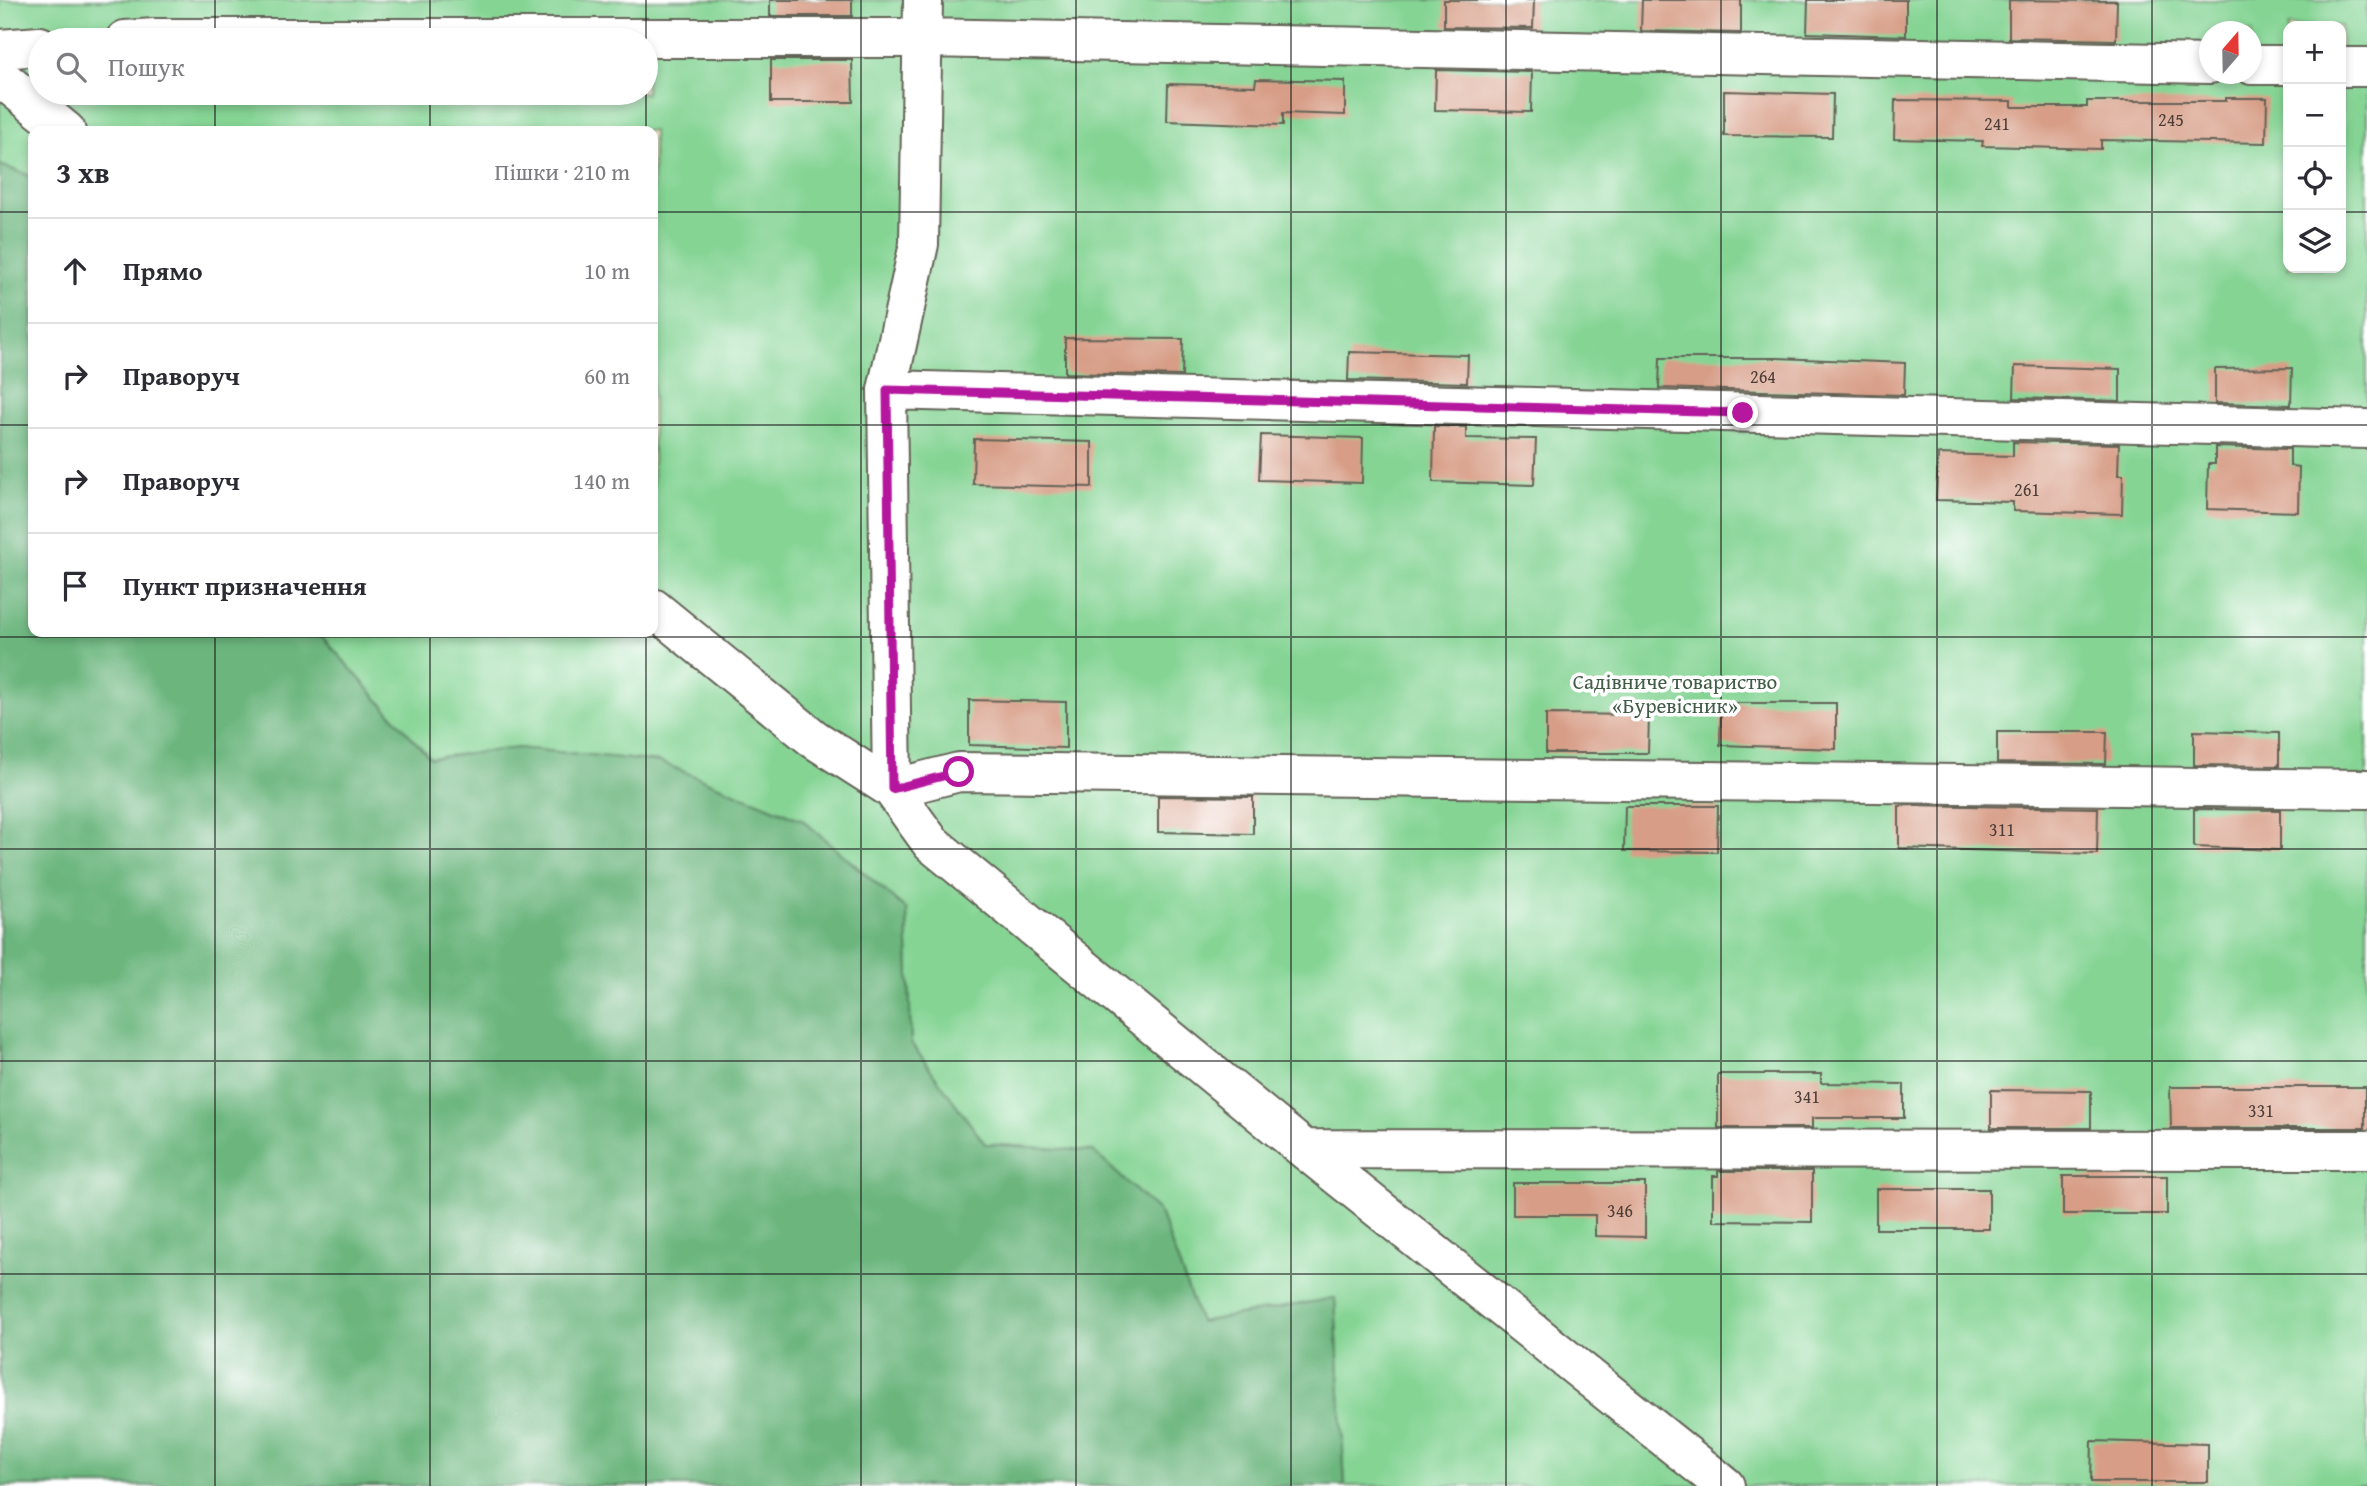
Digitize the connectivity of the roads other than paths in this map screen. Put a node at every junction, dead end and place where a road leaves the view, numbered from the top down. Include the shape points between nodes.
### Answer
1 (923, 0) edge
2 (658, 38) edge
3 (923, 38) junction
4 (28, 47) edge
5 (0, 49) edge
6 (2199, 64) edge
7 (2262, 65) edge
8 (2283, 65) edge
9 (2346, 66) edge
10 (2367, 67) edge
11 (0, 77) edge
12 (28, 100) edge
13 (34, 105) edge
14 (60, 126) edge
15 (887, 390) junction
16 (2367, 429) edge
17 (658, 612) edge
18 (892, 789) junction
19 (2367, 789) edge
20 (1304, 1149) junction
21 (2367, 1150) edge
22 (1725, 1486) edge

1 - 3 street
2 - 3 street
3 - 6 street
3 - 15 street via 919,244
4 - 5 street
7 - 8 street
9 - 10 street
11 - 12 street
13 - 14 street
15 - 16 street
15 - 18 street
17 - 18 street via 814,739
18 - 19 street via 959,772
18 - 20 street via 931,843
20 - 21 street
20 - 22 street

